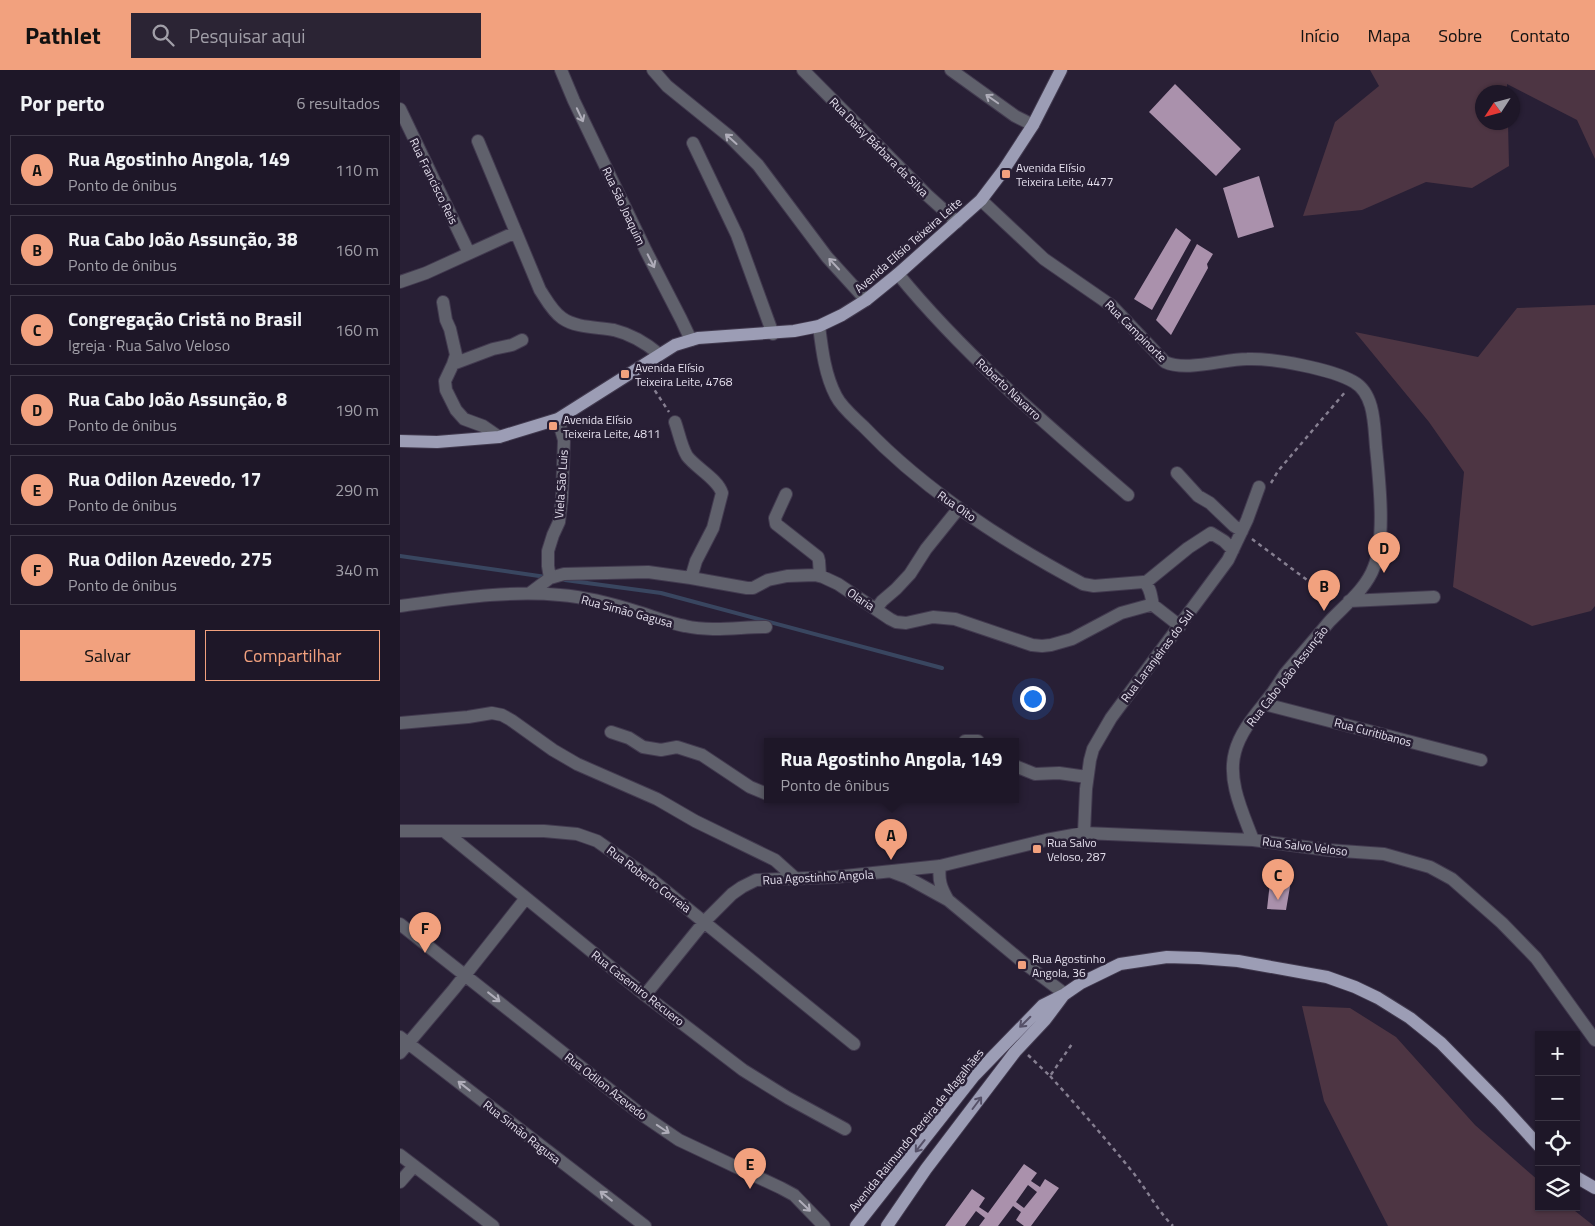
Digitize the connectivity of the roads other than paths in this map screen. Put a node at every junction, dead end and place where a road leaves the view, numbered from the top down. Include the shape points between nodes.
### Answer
1 (561, 70) edge
2 (653, 70) edge
3 (803, 70) edge
4 (951, 70) edge
5 (1061, 70) edge
6 (400, 109) edge
7 (1033, 125) junction
8 (478, 140) dead end
9 (693, 143) dead end
10 (982, 200) junction
11 (957, 222) junction
12 (516, 232) junction
13 (469, 253) junction
14 (898, 274) junction
15 (400, 282) edge
16 (866, 300) junction
17 (443, 302) dead end
18 (819, 326) junction
19 (773, 334) junction
20 (522, 340) dead end
21 (691, 340) junction
22 (659, 354) junction
23 (453, 364) junction
24 (1353, 382) joint
25 (558, 419) junction
26 (676, 422) road end
27 (499, 437) junction
28 (400, 441) edge
29 (1177, 472) dead end
30 (1259, 487) road end
31 (786, 494) dead end
32 (1128, 494) dead end
33 (959, 508) junction
34 (1242, 531) junction
35 (1233, 550) junction
36 (820, 576) junction
37 (550, 578) junction
38 (691, 578) junction
39 (1145, 583) junction
40 (530, 593) junction
41 (1434, 597) dead end
42 (1346, 604) junction
43 (1153, 605) junction
44 (400, 606) edge
45 (876, 609) junction
46 (1180, 626) junction
47 (766, 627) dead end
48 (1264, 704) junction
49 (400, 722) edge
50 (611, 732) dead end
51 (1481, 760) dead end
52 (1019, 768) edge
53 (1087, 777) junction
54 (764, 793) edge
55 (400, 831) edge
56 (444, 831) junction
57 (1084, 833) junction
58 (1253, 840) junction
59 (940, 866) junction
60 (891, 872) junction
61 (795, 878) junction
62 (526, 898) junction
63 (948, 900) junction
64 (705, 921) junction
65 (400, 924) edge
66 (465, 975) junction
67 (1064, 994) junction
68 (645, 995) junction
69 (1595, 1040) edge
70 (403, 1044) edge
71 (854, 1044) dead end
72 (845, 1129) dead end
73 (1535, 1142) edge
74 (400, 1155) edge
75 (414, 1166) junction
76 (1580, 1179) edge
77 (400, 1182) edge
78 (1595, 1188) edge
79 (493, 1226) edge
80 (645, 1226) edge
81 (824, 1226) edge
82 (856, 1226) edge
83 (887, 1226) edge

1 -> 21 street, Rua São Joaquim
16 -> 2 street via 823,251 758,165
3 - 11 street, Rua Daisy Bárbara da Silva
7 -> 4 street via 1015,116
5 - 7 main road, Avenida Elísio Teixeira Leite
6 - 13 street, Rua Francisco Reis
7 - 10 main road, Avenida Elísio Teixeira Leite
8 - 12 street
9 - 19 street via 737,236
10 - 11 main road, Avenida Elísio Teixeira Leite
10 - 24 street, Rua Campinorte via 1044,259 1112,306 1165,362 1187,366 1266,360 1320,370
11 - 14 main road, Avenida Elísio Teixeira Leite
12 - 13 street
12 - 22 street via 540,290 560,316 576,324 618,331
13 - 15 street
14 - 16 main road, Avenida Elísio Teixeira Leite
14 - 32 street, Roberto Navarro via 1012,393
16 - 18 main road, Avenida Elísio Teixeira Leite
17 - 23 street via 456,355
18 - 19 main road, Avenida Elísio Teixeira Leite
18 - 33 street, Rua Oito via 826,366 840,402 910,471
19 - 21 main road, Avenida Elísio Teixeira Leite
20 - 23 street
21 - 22 main road, Avenida Elísio Teixeira Leite
22 - 25 main road, Avenida Elísio Teixeira Leite
23 - 27 street via 445,385 456,410 464,419
24 - 42 street, Rua Cabo João Assunção via 1363,391 1374,416 1380,530 1374,567 1366,582
25 - 27 main road, Avenida Elísio Teixeira Leite
25 - 37 street, Viela São Luis via 564,440 562,497 559,522 548,551
26 - 38 street via 687,455 722,493 712,528
27 - 28 main road, Avenida Elísio Teixeira Leite
29 - 34 street via 1198,496
30 - 34 street, Rua Laranjeiras do Sul
31 - 36 street via 776,524 818,557
33 - 39 street, Rua Oito via 1083,584
33 - 45 street via 910,574
34 - 35 street, Rua Laranjeiras do Sul
35 - 39 street via 1211,532
35 - 46 street, Rua Laranjeiras do Sul
36 - 38 street, Olaria via 779,577 753,588
36 - 45 street, Olaria
37 - 38 street, Olaria via 564,574 648,572
37 - 40 street, Olaria
39 - 43 street
40 - 44 street, Rua Simão Gagusa via 472,596
40 - 47 street, Rua Simão Gagusa via 604,603 686,627
41 - 42 street
42 - 48 street, Rua Cabo João Assunção
43 - 45 street, Olaria via 1121,612 1072,639 1042,646 955,619 933,617 896,622
43 - 46 street
46 - 53 street, Rua Laranjeiras do Sul via 1111,718 1093,749
48 - 51 street, Rua Curitibanos
48 - 58 street, Rua Cabo João Assunção via 1239,740 1232,766 1237,796
49 - 61 street via 492,713 506,717 577,764 657,799 775,860
50 - 54 street via 643,747 661,750 677,747 702,755 750,788
52 - 53 street via 1035,774
53 - 57 street, Rua Laranjeiras do Sul
55 - 56 street, Rua Roberto Correia
56 - 62 street, Rua Casemiro Recuero
56 - 64 street, Rua Roberto Correia via 544,830 577,834 598,842 619,856
57 - 58 street, Rua Salvo Veloso
57 - 59 street, Rua Salvo Veloso
58 - 69 street, Rua Salvo Veloso via 1384,854 1430,867 1444,875 1470,894 1536,958
59 - 60 street, Rua Agostinho Angola
59 - 63 street, Rua Agostinho Angola via 939,878
60 - 61 street, Rua Agostinho Angola
60 - 63 street, Rua Agostinho Angola
61 - 64 street, Rua Agostinho Angola via 756,880 732,894
62 - 66 street
62 - 68 street, Rua Casemiro Recuero
63 - 67 street, Rua Agostinho Angola
64 - 68 street, Rua Agostinho Angola
64 - 71 street, Rua Roberto Correia
65 - 66 street, Rua Odilon Azevedo
66 - 70 street
66 -> 81 street, Rua Odilon Azevedo via 638,1112 679,1140 794,1195
67 - 73 main road, Avenida Raimundo Pereira de Magalhães via 1120,964 1167,957 1238,961 1327,978 1356,987 1410,1018 1441,1043
67 -> 82 main road, Avenida Raimundo Pereira de Magalhães via 1043,1005 974,1076
83 -> 67 main road, Avenida Raimundo Pereira de Magalhães via 926,1169
68 - 72 street, Rua Casemiro Recuero via 743,1070
80 -> 70 street, Rua Simão Ragusa
74 - 75 street
75 - 77 street
75 - 79 street
76 - 78 main road

